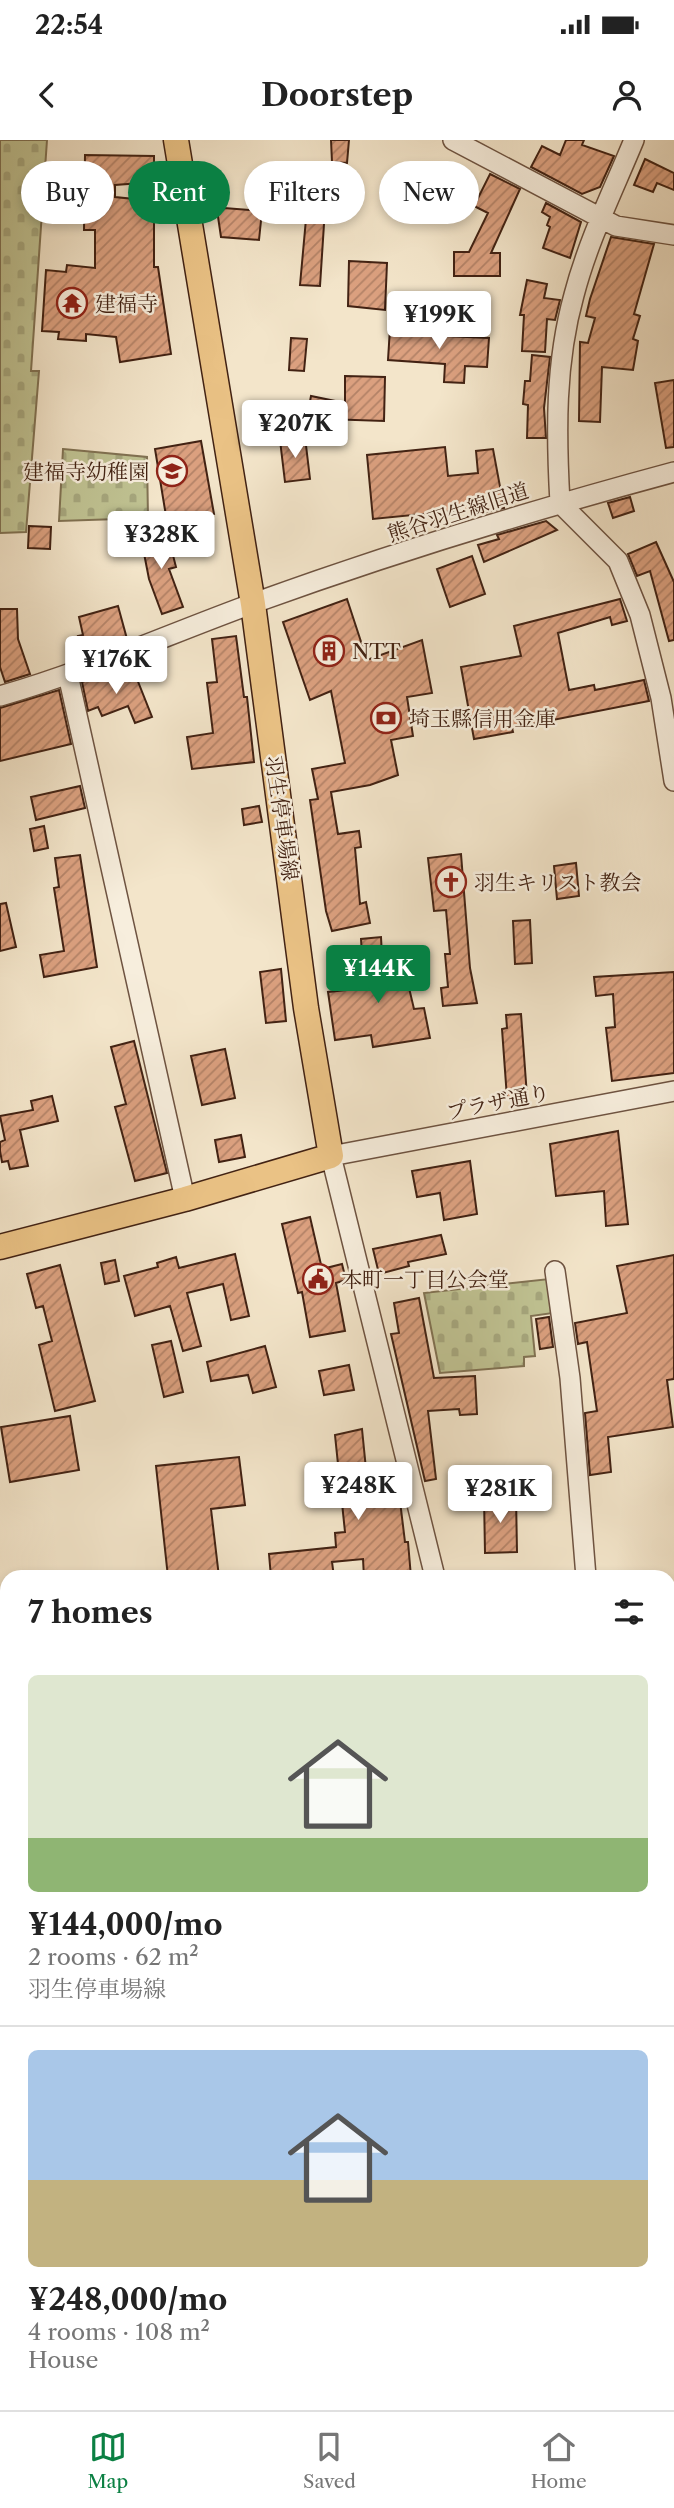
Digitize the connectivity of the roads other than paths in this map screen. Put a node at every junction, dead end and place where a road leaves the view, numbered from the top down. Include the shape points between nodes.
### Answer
1 (176, 140) edge
2 (453, 140) edge
3 (634, 140) edge
4 (600, 217) junction
5 (674, 235) edge
6 (674, 472) edge
7 (560, 503) junction
8 (253, 604) junction
9 (68, 675) junction
10 (0, 696) edge
11 (667, 697) edge
12 (674, 781) edge
13 (674, 1091) edge
14 (331, 1156) junction
15 (185, 1199) junction
16 (0, 1247) edge
17 (555, 1270) dead end
18 (433, 1570) edge
19 (585, 1570) edge

1 - 8 main road, 羽生停車場線
2 - 4 street
3 - 4 street, 熊谷羽生線旧道
4 - 5 street via 616,226
4 - 7 street, 熊谷羽生線旧道 via 573,296 560,372 556,437
6 - 7 street
7 - 8 street, 熊谷羽生線旧道
7 - 11 street via 618,561
8 - 9 street, 熊谷羽生線旧道
8 - 14 main road, 羽生停車場線 via 306,1008
9 - 10 street, 熊谷羽生線旧道
9 - 15 street
11 - 12 street
13 - 14 street, プラザ通り
14 - 15 main road
14 - 18 street
15 - 16 main road
17 - 19 street via 570,1378

